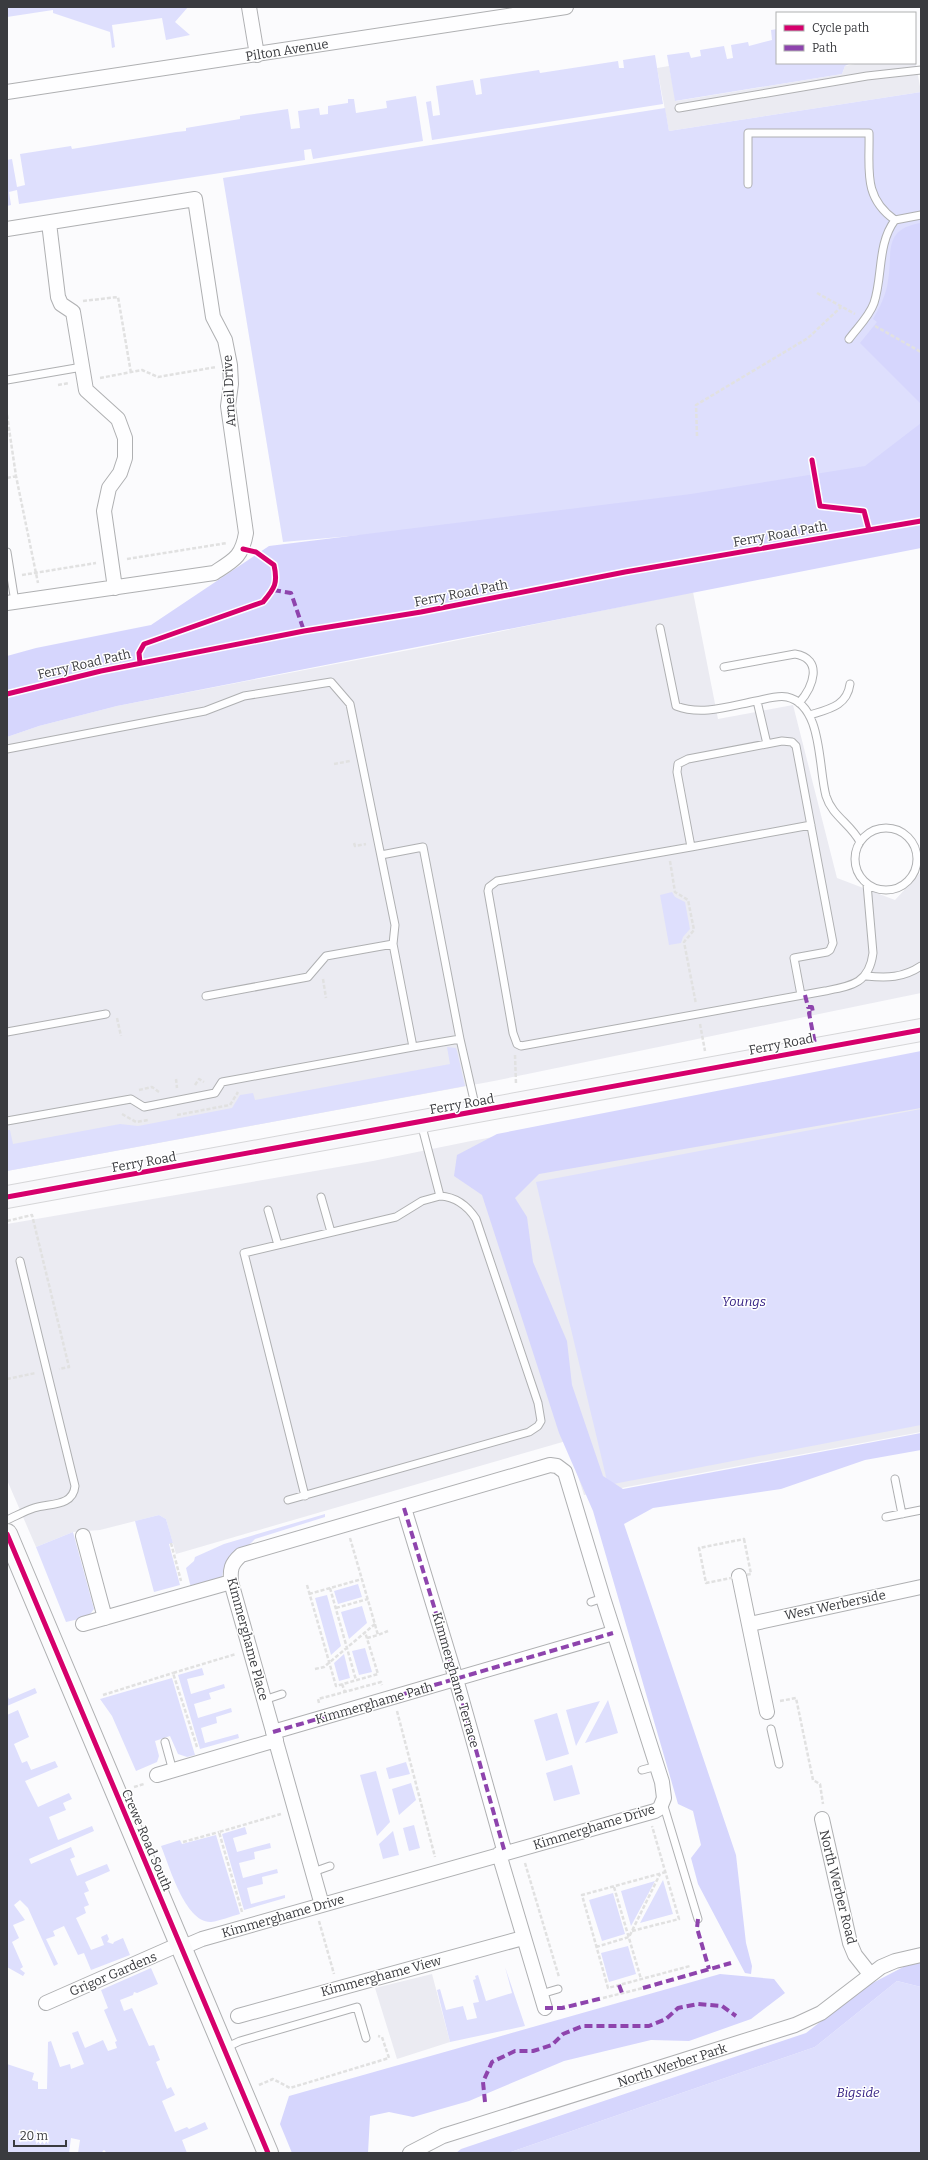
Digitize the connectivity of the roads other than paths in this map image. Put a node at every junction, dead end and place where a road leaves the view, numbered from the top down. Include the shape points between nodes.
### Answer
1 (249, 7) edge
2 (566, 7) edge
3 (257, 55) junction
4 (921, 70) edge
5 (7, 92) edge
6 (679, 108) dead end
7 (748, 184) dead end
8 (921, 215) edge
9 (895, 220) junction
10 (49, 223) junction
11 (7, 229) edge
12 (849, 339) dead end
13 (82, 367) junction
14 (7, 380) edge
15 (7, 552) edge
16 (115, 588) junction
17 (11, 603) edge
18 (660, 628) dead end
19 (724, 668) dead end
20 (850, 684) dead end
21 (757, 701) junction
22 (799, 703) junction
23 (810, 715) junction
24 (767, 744) junction
25 (7, 749) edge
26 (811, 825) junction
27 (860, 842) junction
28 (691, 846) junction
29 (918, 847) edge
30 (381, 856) junction
31 (919, 870) edge
32 (867, 884) junction
33 (393, 944) junction
34 (921, 966) edge
35 (866, 976) junction
36 (801, 995) junction
37 (206, 996) dead end
38 (106, 1014) dead end
39 (921, 1030) edge
40 (7, 1032) edge
41 (460, 1039) junction
42 (413, 1047) junction
43 (477, 1112) junction
44 (7, 1122) edge
45 (421, 1122) junction
46 (440, 1196) junction
47 (7, 1197) edge
48 (321, 1197) dead end
49 (268, 1210) dead end
50 (331, 1232) junction
51 (278, 1245) junction
52 (20, 1261) dead end
53 (556, 1466) joint
54 (895, 1479) dead end
55 (305, 1496) junction
56 (288, 1500) dead end
57 (404, 1508) junction
58 (921, 1510) edge
59 (902, 1514) junction
60 (886, 1517) dead end
61 (7, 1520) edge
62 (7, 1534) edge
63 (83, 1536) dead end
64 (11, 1556) edge
65 (739, 1576) road end
66 (231, 1582) junction
67 (921, 1587) edge
68 (105, 1618) junction
69 (83, 1624) dead end
70 (750, 1624) junction
71 (614, 1633) junction
72 (456, 1679) junction
73 (282, 1694) dead end
74 (264, 1700) junction
75 (766, 1708) road end
76 (771, 1729) dead end
77 (274, 1736) junction
78 (165, 1742) dead end
79 (779, 1764) dead end
80 (658, 1766) junction
81 (642, 1770) dead end
82 (173, 1771) junction
83 (158, 1775) road end
84 (663, 1803) junction
85 (822, 1819) dead end
86 (502, 1853) junction
87 (330, 1866) dead end
88 (313, 1872) junction
89 (318, 1906) junction
90 (698, 1919) dead end
91 (523, 1938) junction
92 (180, 1946) junction
93 (921, 1955) edge
94 (870, 1974) junction
95 (558, 1989) dead end
96 (541, 1994) junction
97 (46, 2003) dead end
98 (545, 2008) dead end
99 (238, 2016) dead end
100 (366, 2036) road end
101 (223, 2049) junction
102 (268, 2153) edge
103 (410, 2153) edge

1 - 3 street
2 - 3 street, Pilton Avenue
3 - 5 street, Pilton Avenue
4 - 6 lane via 867,76
7 - 9 lane via 748,134 869,133 869,182 881,208
8 - 9 lane
9 - 12 lane via 884,242 874,304
10 - 11 street, Arneil Drive
10 - 13 street via 58,297 61,304 73,312
10 - 16 street, Arneil Drive via 196,199 213,317 225,340 230,365 228,406 246,533 243,549 232,562 214,573
13 - 14 lane
13 - 16 street via 86,390 118,419 125,438 126,458 120,473 109,488 104,511
15 - 17 lane
16 - 17 street, Arneil Drive
18 - 21 lane via 676,706 701,711
19 - 22 lane via 795,654 803,655 808,659 813,673 810,688
20 - 23 lane via 846,697 840,704
21 - 22 lane via 786,697
21 - 24 lane
22 - 23 lane
23 - 27 lane via 826,796 838,816 855,832
24 - 26 lane via 788,740 794,743
24 - 28 lane via 688,759 678,764 677,772
25 - 30 lane via 204,711 244,696 331,682 350,704
26 - 28 lane
26 - 36 lane via 833,943 827,952 794,958
27 - 29 lane via 871,832 885,828 904,833
27 - 32 lane via 855,853 855,864 859,875
28 - 36 lane via 497,881 489,887 515,1041 522,1046
29 - 31 lane
30 - 33 lane via 395,925
30 - 41 lane via 423,847
31 - 32 lane via 897,889 878,889
32 - 35 lane via 873,953
33 - 37 lane via 326,956 308,977
33 - 42 lane
34 - 35 lane via 900,977
35 - 36 lane via 852,985
38 - 40 lane
39 - 43 main road, Ferry Road
41 - 42 lane
41 - 43 lane
42 - 44 lane via 222,1082 215,1093 144,1107 131,1099
43 - 45 main road, Ferry Road
45 - 46 lane
45 - 47 main road, Ferry Road
46 - 50 lane via 422,1201 396,1217
46 - 55 lane via 461,1203 476,1219 538,1403 541,1421 529,1432
48 - 50 lane
49 - 51 lane
50 - 51 lane
51 - 55 lane via 244,1253
52 - 61 lane via 75,1492 66,1501 34,1508
53 - 57 street, Kimmerghame Place via 550,1465
53 - 71 street, Kimmerghame Drive via 565,1472 597,1600
54 - 59 lane
55 - 56 lane
57 - 66 street, Kimmerghame Place via 241,1555 230,1569
57 - 72 street, Kimmerghame Terrace
58 - 59 lane
59 - 60 lane
62 - 64 street, Crewe Road South
63 - 68 street
64 - 92 street, Crewe Road South
65 - 70 street
66 - 68 street
66 - 74 street, Kimmerghame Place
67 - 70 street, West Werberside
68 - 69 street
70 - 75 street
71 - 72 street, Kimmerghame Path
71 - 80 street, Kimmerghame Drive
72 - 77 street, Kimmerghame Path
72 - 86 street, Kimmerghame Terrace
73 - 74 lane
74 - 77 street, Kimmerghame Place
76 - 79 lane
77 - 82 street, Kimmerghame Path
77 - 88 street, Kimmerghame Place
78 - 82 lane
80 - 81 lane
80 - 84 street, Kimmerghame Drive via 664,1791
82 - 83 street, Kimmerghame Path
84 - 86 street, Kimmerghame Drive via 660,1808 648,1812
84 - 90 lane
85 - 94 street, North Werber Road via 850,1943 855,1955
86 - 89 street, Kimmerghame Drive
86 - 91 street
87 - 88 lane
88 - 89 street, Kimmerghame Place
89 - 92 street, Kimmerghame Drive
91 - 96 street
91 - 99 street, Kimmerghame View
92 - 97 street, Grigor Gardens
92 - 101 street, Crewe Road South
93 - 94 street, North Werber Park via 896,1961
94 - 103 street, North Werber Park via 821,2013 795,2026 443,2136
95 - 96 lane
96 - 98 street
100 - 101 lane via 357,2007 240,2041
101 - 102 street, Crewe Road South

